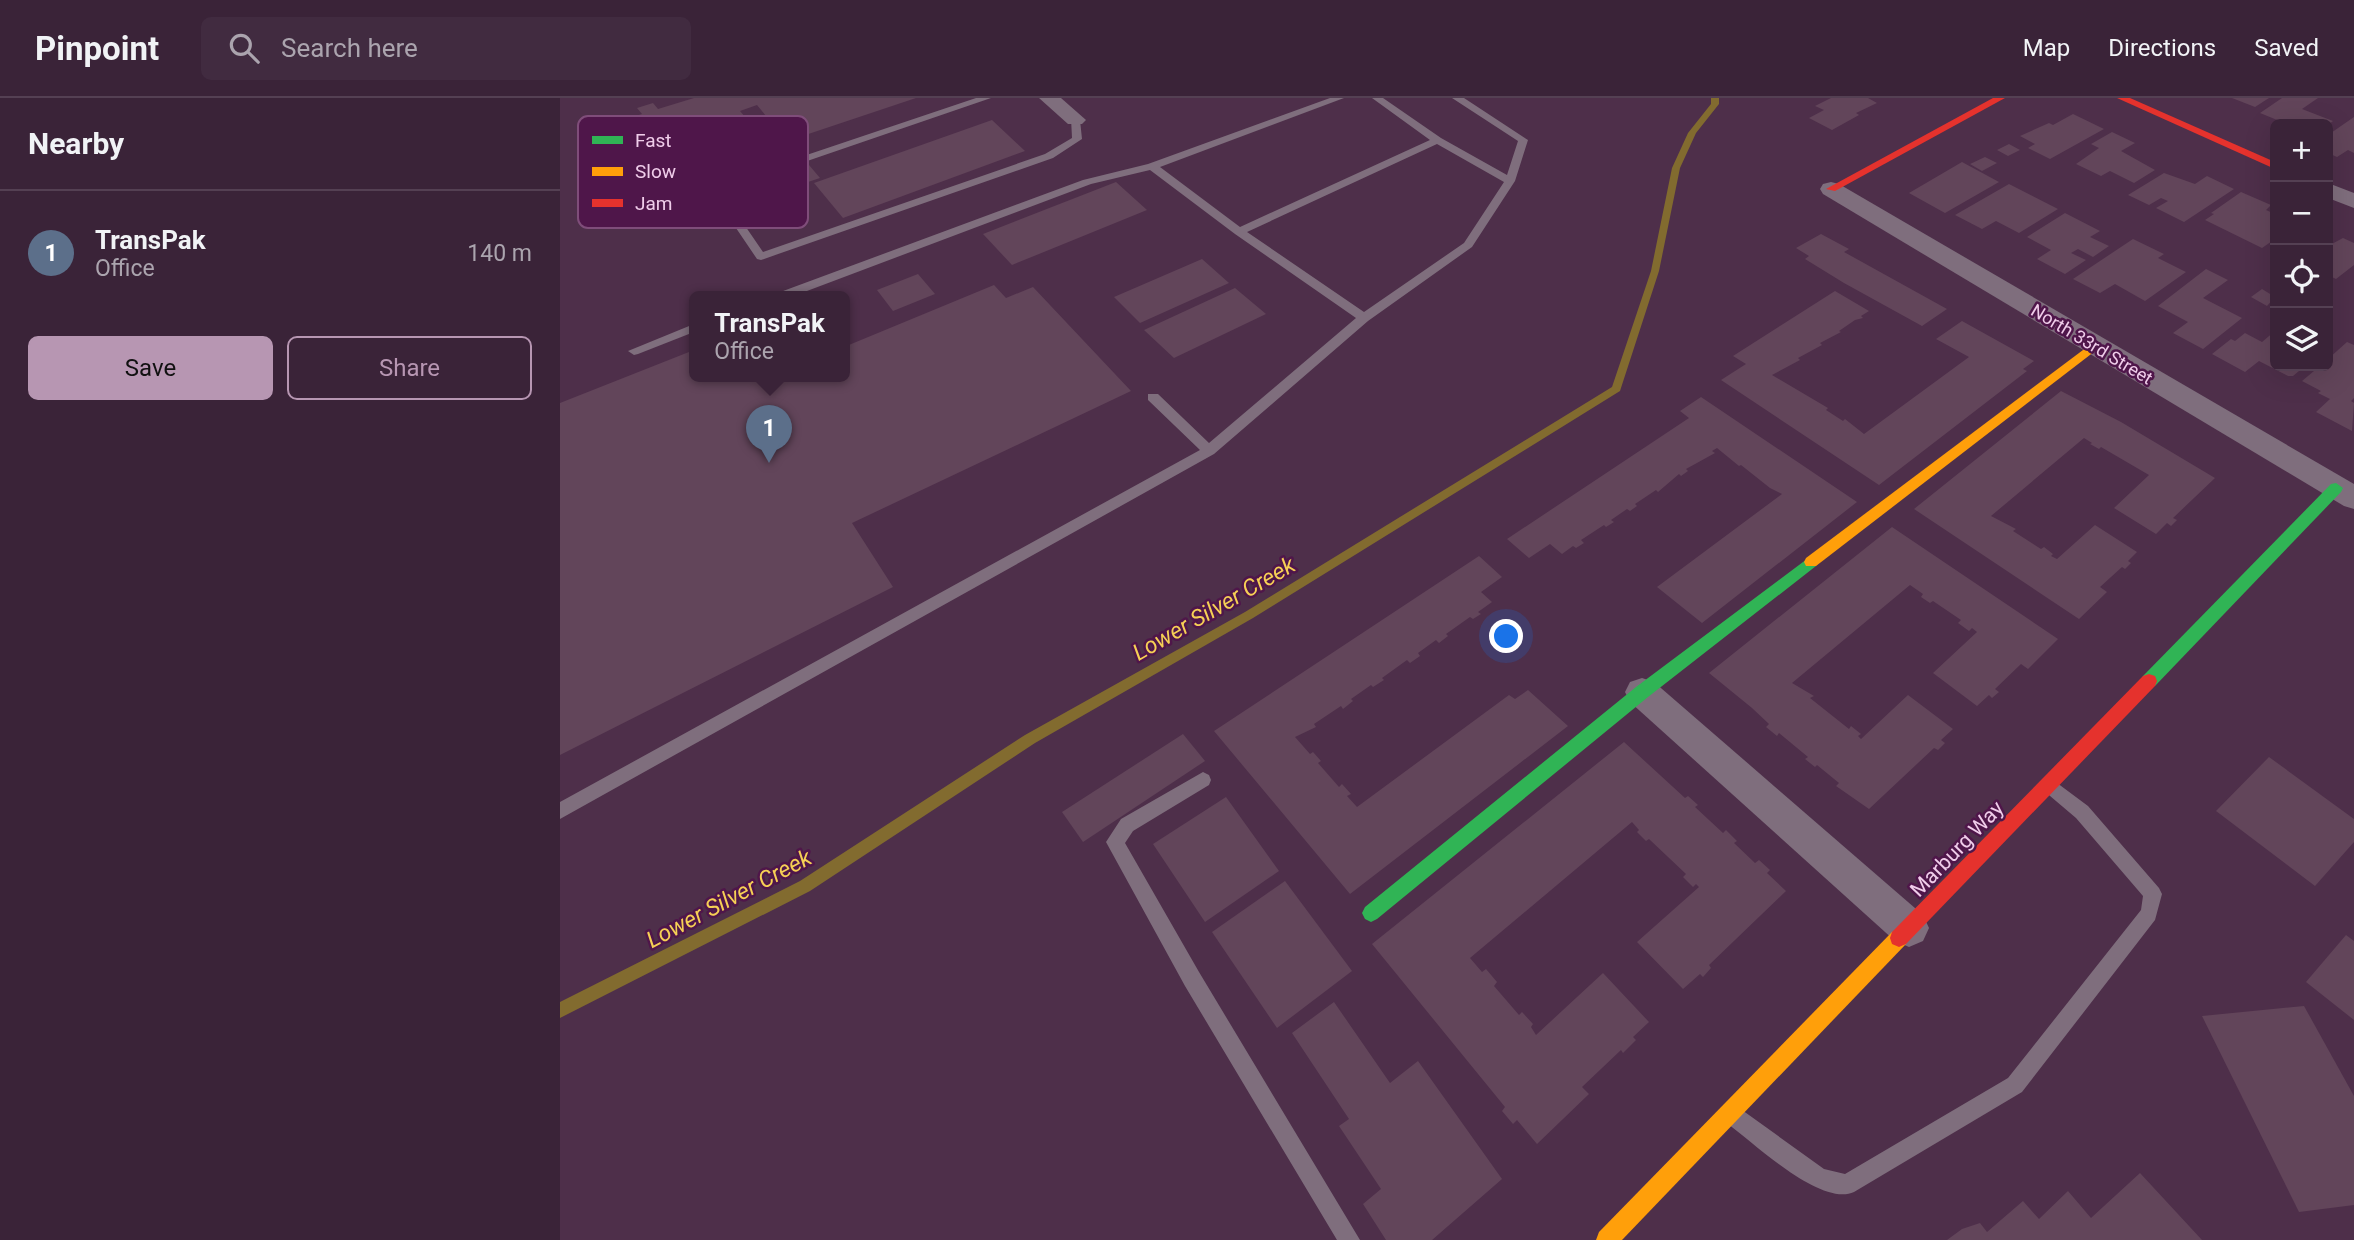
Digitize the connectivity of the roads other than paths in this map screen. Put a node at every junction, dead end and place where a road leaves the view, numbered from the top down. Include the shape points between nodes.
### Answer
1 (986, 98) edge
2 (1049, 98) edge
3 (1339, 98) edge
4 (1377, 98) edge
5 (1457, 98) edge
6 (2000, 98) edge
7 (2122, 98) edge
8 (1075, 120) joint
9 (1437, 140) junction
10 (808, 158) edge
11 (2270, 164) edge
12 (1152, 166) junction
13 (1510, 181) junction
14 (1831, 189) joint
15 (2333, 192) edge
16 (2354, 201) edge
17 (741, 228) edge
18 (1239, 232) junction
19 (795, 291) edge
20 (1364, 318) junction
21 (689, 330) edge
22 (2095, 345) junction
23 (634, 351) dead end
24 (1153, 397) dead end
25 (1209, 451) junction
26 (2345, 493) edge
27 (1642, 692) junction
28 (1203, 780) dead end
29 (2049, 785) junction
30 (560, 811) edge
31 (1371, 913) dead end
32 (1909, 928) junction
33 (1730, 1114) junction
34 (1349, 1240) edge
35 (1607, 1240) edge

1 - 10 lane
2 - 8 street
3 - 12 lane
4 - 9 lane
5 - 13 lane via 1523,140
6 - 14 street
7 - 11 street
8 - 17 lane via 1076,139 1049,156 761,257
9 - 13 lane
9 - 18 lane
12 - 18 lane
12 - 19 lane via 1087,183
13 - 20 lane via 1468,245
14 - 22 street, North 33rd Street
15 - 16 street
18 - 20 lane
20 - 25 lane
21 - 23 lane
22 - 26 street, North 33rd Street
22 - 27 street
24 - 25 lane
25 - 30 lane
26 - 29 street, Marburg Way
27 - 31 street
27 - 32 street
28 - 34 lane via 1127,825 1115,842
29 - 32 street, Marburg Way
29 - 33 lane via 2082,812 2153,894 2149,914 2014,1085 1847,1185 1819,1179
32 - 33 street, Marburg Way
33 - 35 street, Marburg Way

